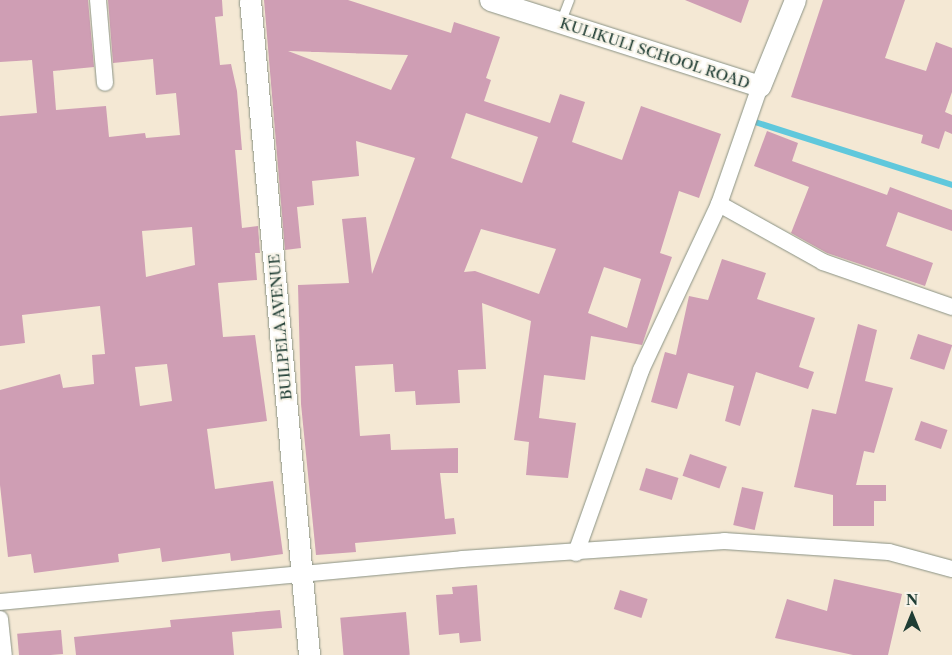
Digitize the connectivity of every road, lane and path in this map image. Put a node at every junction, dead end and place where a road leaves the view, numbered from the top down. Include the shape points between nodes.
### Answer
1 (98, 0) edge
2 (250, 0) edge
3 (490, 0) edge
4 (569, 0) edge
5 (795, 0) edge
6 (560, 23) junction
7 (105, 83) dead end
8 (760, 86) junction
9 (719, 204) junction
10 (952, 306) edge
11 (576, 553) junction
12 (952, 570) edge
13 (302, 576) junction
14 (0, 602) edge
15 (0, 619) edge
16 (4, 655) edge
17 (309, 655) edge

1 - 7 street
2 - 13 street, BUILPELA AVENUE
3 - 6 street, KULIKULI SCHOOL ROAD
4 - 6 lane
5 - 8 street, KULIKULI SCHOOL ROAD
6 - 8 street, KULIKULI SCHOOL ROAD
8 - 9 street
9 - 10 street via 823,262
9 - 11 street via 645,361
11 - 12 street via 724,541 765,542 888,552
11 - 13 street via 462,559
13 - 14 street
13 - 17 street, BUILPELA AVENUE
15 - 16 street

